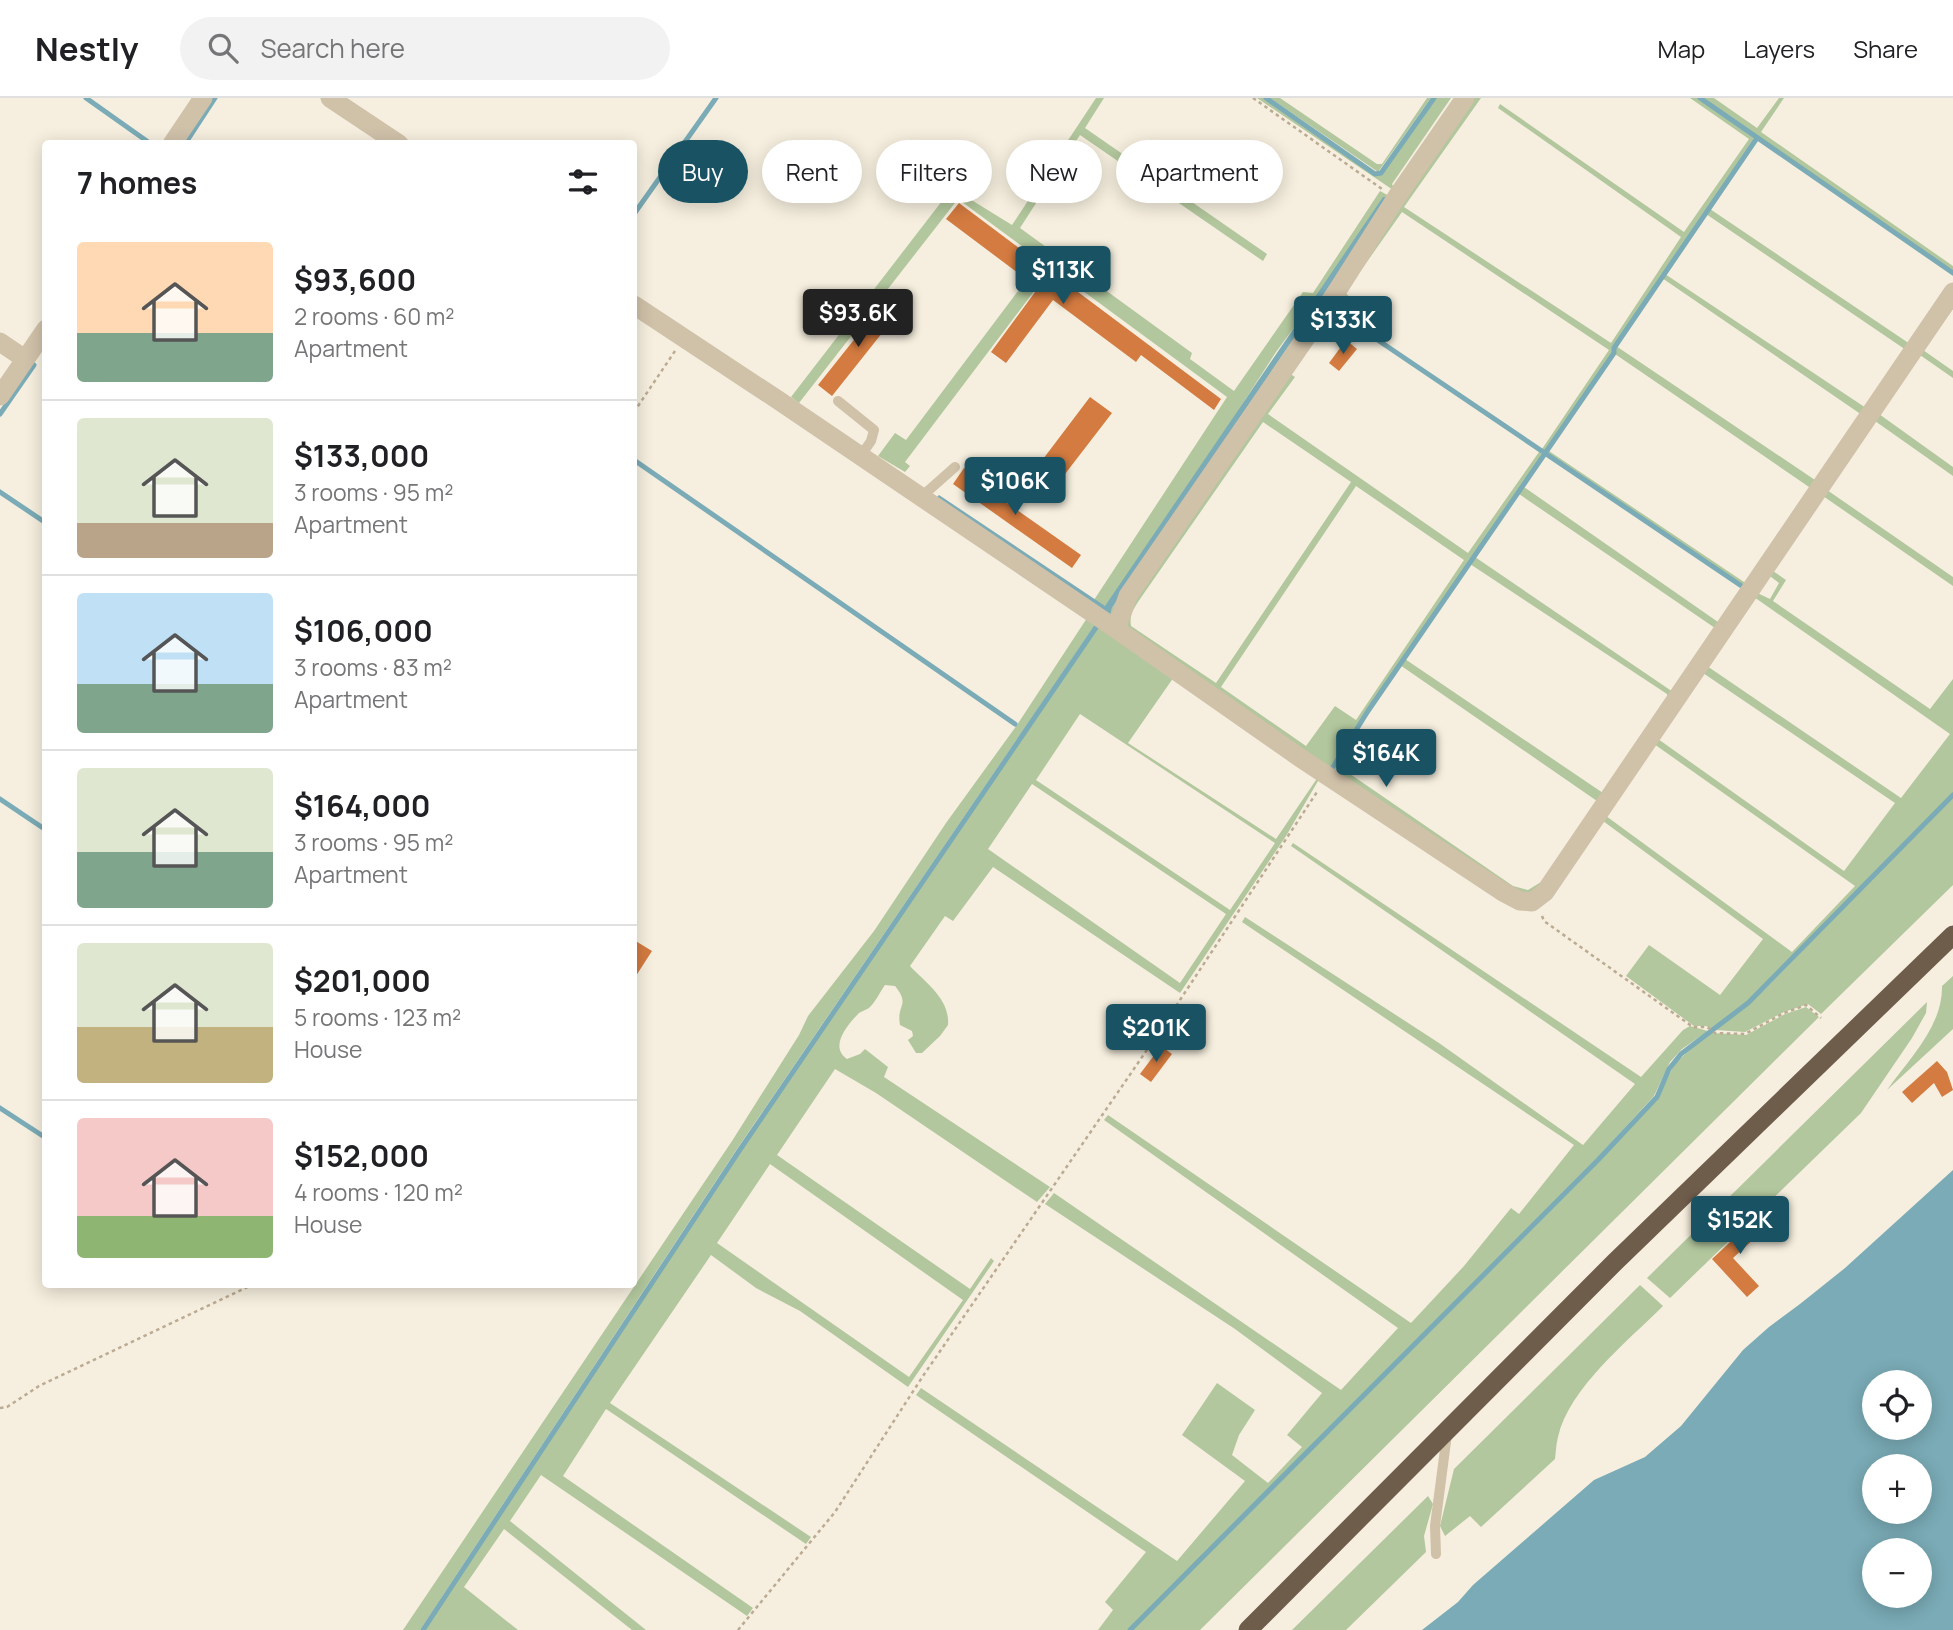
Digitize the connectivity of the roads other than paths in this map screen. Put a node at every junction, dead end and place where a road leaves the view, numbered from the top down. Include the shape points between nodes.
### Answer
1 (203, 98) edge
2 (330, 98) edge
3 (1465, 98) edge
4 (175, 140) edge
5 (393, 140) edge
6 (1953, 292) edge
7 (637, 307) edge
8 (42, 335) edge
9 (0, 342) edge
10 (25, 359) junction
11 (0, 396) edge
12 (838, 401) dead end
13 (860, 457) junction
14 (955, 467) dead end
15 (920, 498) junction
16 (1116, 629) junction
17 (1953, 934) edge
18 (1447, 1432) junction
19 (1436, 1554) dead end
20 (1248, 1630) edge

1 - 4 street
2 - 5 street
3 - 16 street via 1128,596
6 - 16 street via 1550,885 1532,902 1503,892
7 - 13 street
8 - 10 street
9 - 10 street
10 - 11 street
12 - 13 lane via 874,430
13 - 15 street
14 - 15 lane
15 - 16 street
17 - 18 highway
18 - 19 lane via 1435,1526
18 - 20 highway

